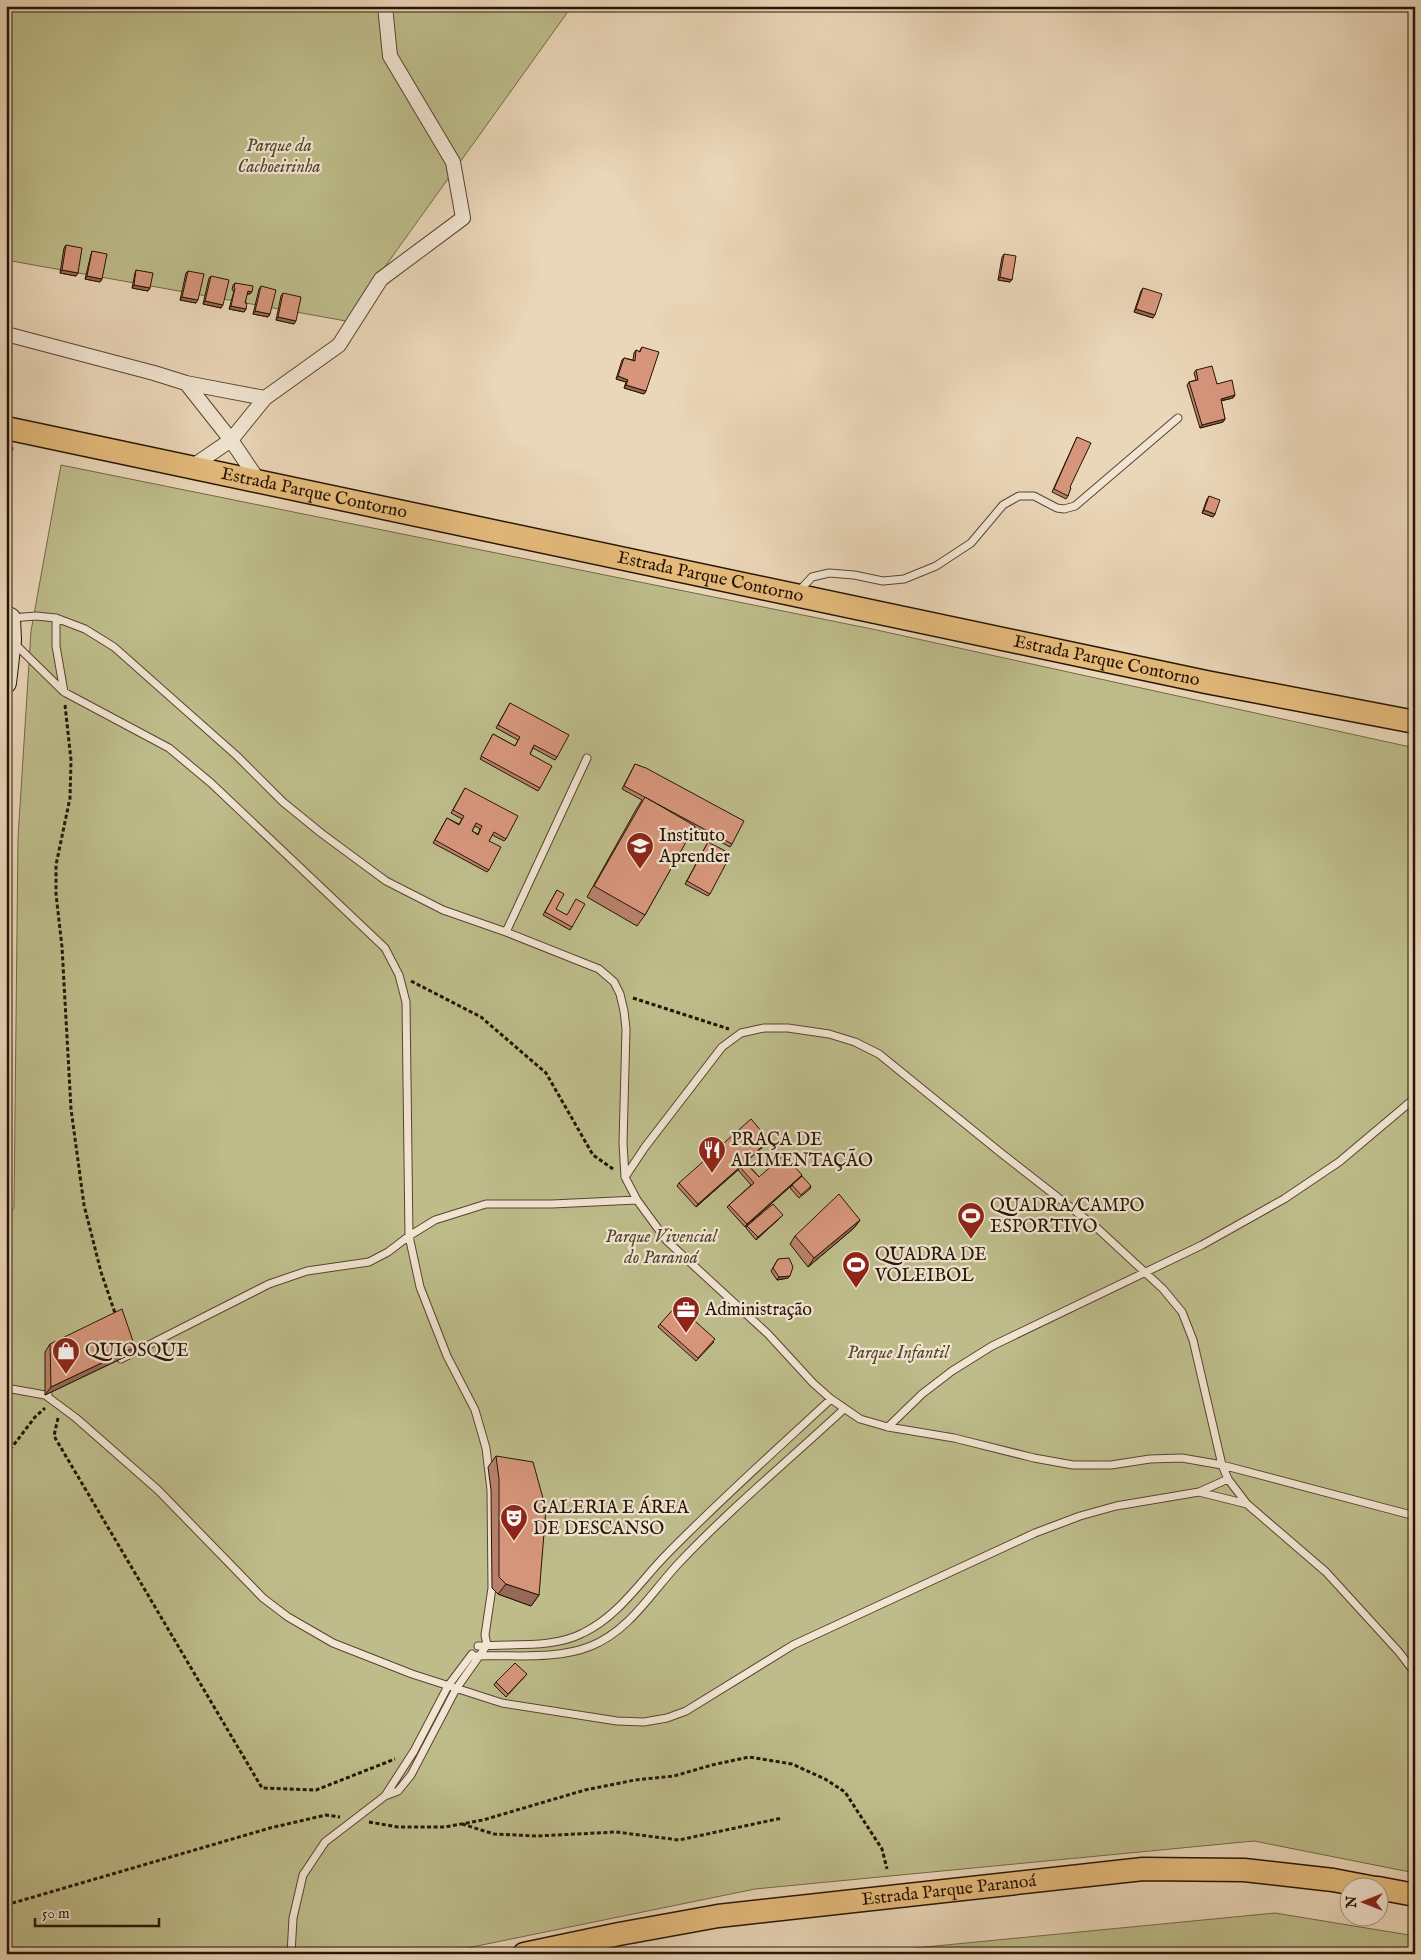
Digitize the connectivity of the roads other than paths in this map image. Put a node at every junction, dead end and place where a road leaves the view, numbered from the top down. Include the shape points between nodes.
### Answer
1 (385, 6) edge
2 (6, 334) edge
3 (186, 383) junction
4 (265, 398) junction
5 (1178, 418) dead end
6 (10, 429) edge
7 (231, 440) junction
8 (192, 466) junction
9 (258, 480) junction
10 (795, 594) junction
11 (8, 617) edge
12 (56, 618) junction
13 (11, 640) junction
14 (6, 683) edge
15 (64, 692) junction
16 (1415, 722) edge
17 (587, 758) dead end
18 (506, 932) junction
19 (1415, 1098) edge
20 (625, 1177) junction
21 (637, 1200) junction
22 (409, 1236) junction
23 (1146, 1272) junction
24 (112, 1363) edge
25 (6, 1388) edge
26 (53, 1391) edge
27 (45, 1395) junction
28 (830, 1399) junction
29 (844, 1408) junction
30 (888, 1427) junction
31 (1222, 1465) junction
32 (1228, 1479) junction
33 (1199, 1492) junction
34 (1247, 1504) junction
35 (1415, 1516) edge
36 (485, 1635) junction
37 (528, 1643) junction
38 (487, 1645) junction
39 (478, 1646) junction
40 (528, 1655) junction
41 (470, 1656) junction
42 (480, 1656) junction
43 (1415, 1673) edge
44 (448, 1686) junction
45 (456, 1689) junction
46 (385, 1796) junction
47 (1338, 1881) edge
48 (1388, 1890) edge
49 (1415, 1895) edge
50 (291, 1954) edge
51 (524, 1954) edge

1 - 4 street via 390,56 453,162 463,218 381,279 339,345
2 - 3 street
3 - 4 street
3 - 7 street
4 - 7 street
5 - 10 lane via 1075,506 1057,508 1034,496 1019,496 1003,505 971,543 936,566 904,579 883,581 854,575 812,577
6 - 8 main road, Estrada Parque Contorno
7 - 8 street
7 - 9 street
8 - 9 main road, Estrada Parque Contorno
9 - 10 main road, Estrada Parque Contorno
10 - 16 main road, Estrada Parque Contorno via 1206,682
11 - 12 lane
11 - 13 street
12 - 15 lane via 56,646
12 - 18 lane via 85,628 114,647 237,756 283,802 386,880 443,910
13 - 14 street
13 - 15 lane
15 - 22 lane via 169,748 211,783 385,948 400,975 406,1002
17 - 18 lane
18 - 20 lane via 599,969 614,982 620,994 626,1029
19 - 23 lane via 1339,1162 1284,1199
20 - 21 lane
20 - 23 lane via 722,1047 741,1034 764,1028 829,1034 879,1054
21 - 22 lane via 486,1204 435,1220
21 - 28 lane via 667,1241 768,1334
22 - 24 lane via 368,1262 307,1271 269,1284
22 - 36 lane via 420,1286 447,1356 476,1410 486,1448 491,1490 492,1588
23 - 30 lane via 992,1346 930,1388
23 - 31 lane via 1182,1312 1193,1340
25 - 27 lane
26 - 27 lane
27 - 44 lane via 158,1490 263,1598 288,1617 333,1643
28 - 29 lane
28 - 37 lane via 666,1554 607,1619 582,1634 563,1640
29 - 30 lane via 860,1419
29 - 40 lane via 685,1558 618,1630 592,1646 572,1652
30 - 31 lane via 954,1438 1073,1466 1111,1466 1150,1459 1182,1458
31 - 32 lane
31 - 35 lane
32 - 33 lane
32 - 34 lane
33 - 34 lane
33 - 45 lane via 1107,1509 1035,1534 793,1645 686,1711 667,1718 644,1722 580,1717 502,1703
34 - 43 lane via 1326,1572
36 - 38 lane
36 - 39 lane
37 - 38 lane
37 - 40 lane
38 - 39 lane
38 - 42 lane
39 - 41 lane
40 - 42 lane
41 - 42 lane
41 - 44 lane
42 - 45 lane
44 - 45 lane
44 - 46 lane via 414,1751
45 - 46 lane via 411,1775 398,1791
46 - 50 lane via 325,1842 303,1875 293,1918
47 - 51 main road, Estrada Parque Paranoá via 1244,1870 1143,1869 718,1916
48 - 49 main road, Estrada Parque Paranoá

